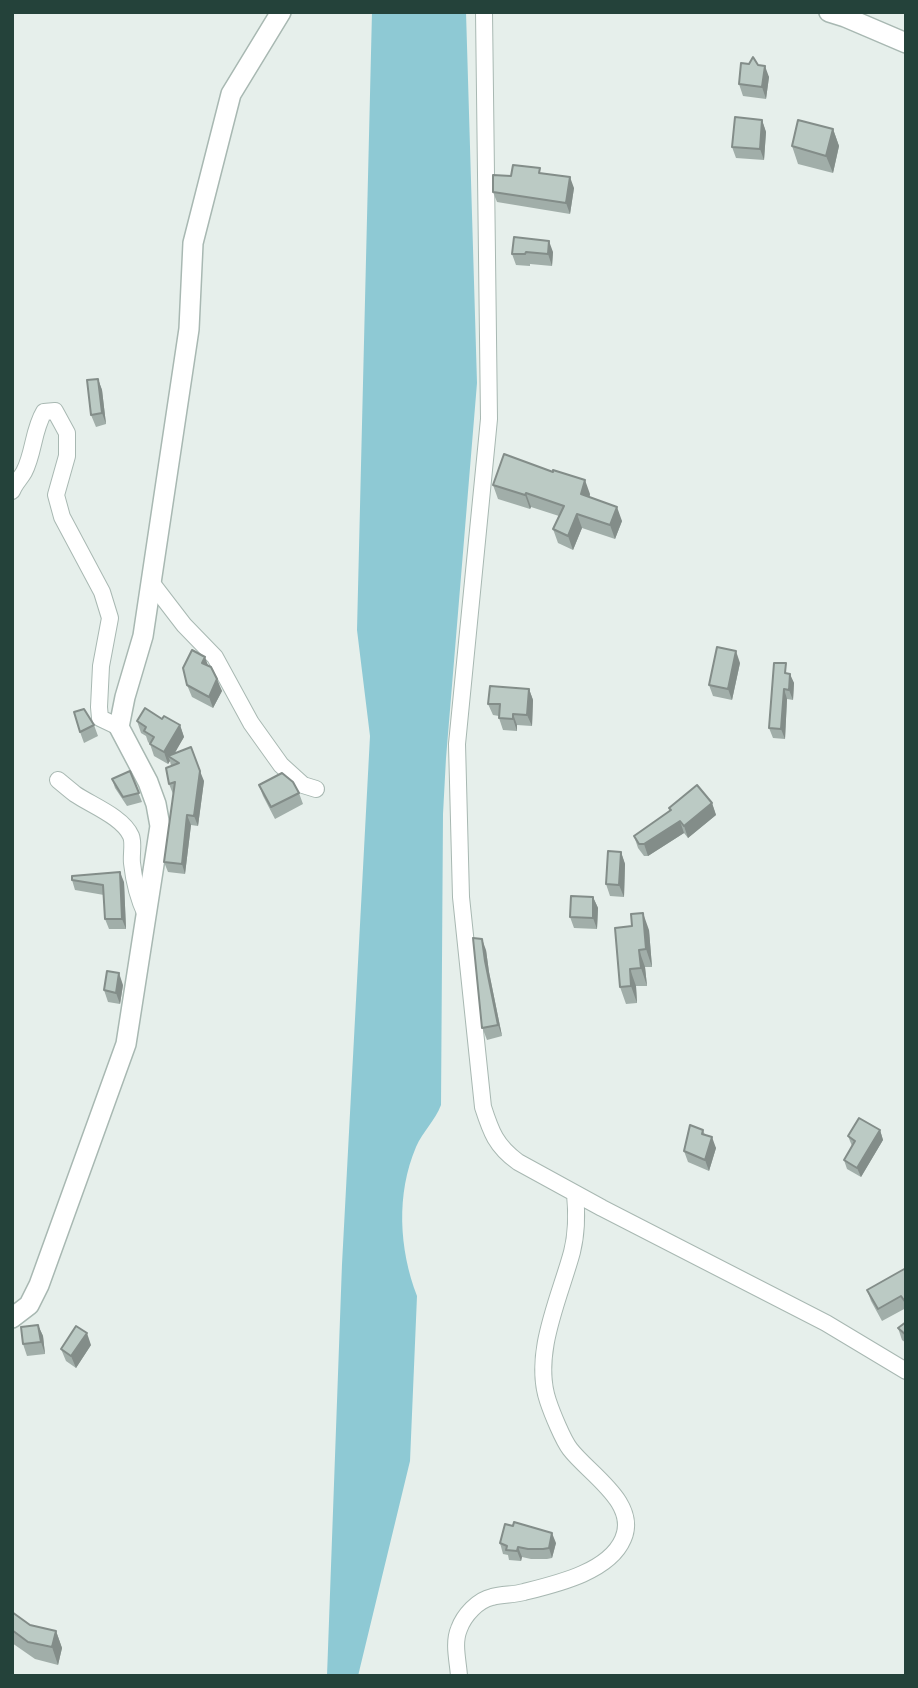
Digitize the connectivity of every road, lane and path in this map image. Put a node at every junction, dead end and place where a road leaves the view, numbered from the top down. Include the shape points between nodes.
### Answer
1 (281, 12) edge
2 (484, 12) edge
3 (829, 12) edge
4 (906, 43) edge
5 (12, 491) edge
6 (151, 582) junction
7 (119, 727) junction
8 (58, 780) dead end
9 (316, 789) dead end
10 (146, 915) junction
11 (575, 1194) junction
12 (12, 1318) edge
13 (906, 1371) edge
14 (459, 1676) edge

1 - 6 street via 231,94 193,243 189,329
2 - 11 street via 489,419 457,744 461,897 483,1107 492,1134 505,1153
3 - 4 street
5 - 7 street via 34,444 38,422 44,412 55,411 67,433 67,456 56,495 110,618 101,666 100,718
6 - 7 street via 143,636
6 - 9 street via 215,657 251,723 281,765 303,785
7 - 10 street via 148,782 160,826
8 - 10 street via 107,811 132,836 138,898
10 - 12 street via 126,1044 39,1285 29,1305
11 - 13 street via 826,1323
11 - 14 street via 577,1219 548,1333 544,1385 569,1448 623,1507 627,1524 611,1557 582,1575 479,1603 458,1630

